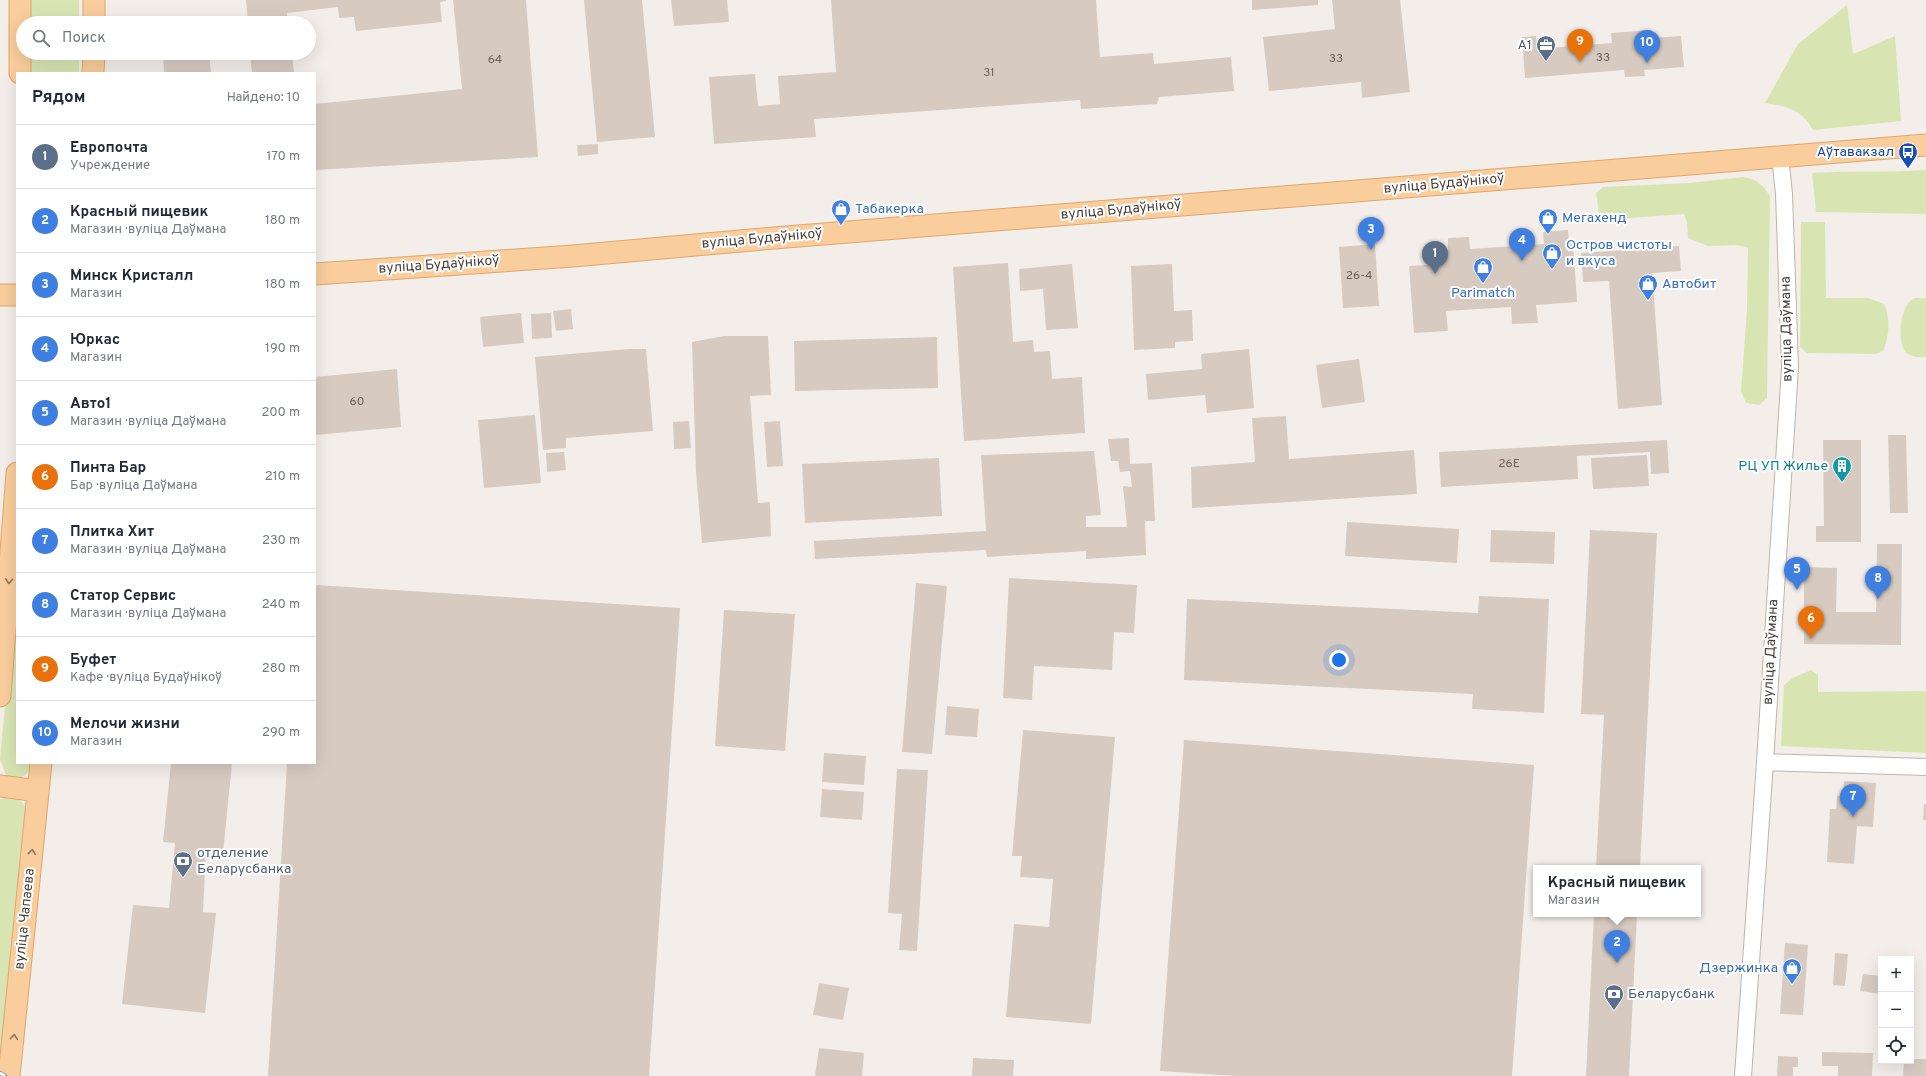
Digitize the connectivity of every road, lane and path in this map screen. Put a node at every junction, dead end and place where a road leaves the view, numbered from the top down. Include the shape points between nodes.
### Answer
1 (20, 0) edge
2 (94, 0) edge
3 (20, 16) edge
4 (94, 16) edge
5 (20, 60) edge
6 (94, 60) edge
7 (20, 72) edge
8 (94, 72) edge
9 (1926, 145) edge
10 (1780, 156) junction
11 (316, 274) edge
12 (0, 295) edge
13 (16, 295) edge
14 (16, 486) edge
15 (0, 696) edge
16 (1765, 762) junction
17 (41, 764) edge
18 (1926, 767) edge
19 (0, 786) edge
20 (38, 791) junction
21 (9, 1076) edge
22 (1743, 1076) edge

1 - 3 main road
2 - 4 main road
5 - 7 main road
6 - 8 main road
9 - 10 main road, вуліца Будаўнікоў
10 - 11 main road, вуліца Будаўнікоў via 573,256
10 - 16 street, вуліца Даўмана via 1784,194 1790,367
12 - 13 main road
14 -> 15 main road
16 - 18 street
16 - 22 street, вуліца Даўмана
17 - 20 main road, вуліца Чапаева
19 - 20 main road
21 -> 20 main road, вуліца Чапаева

